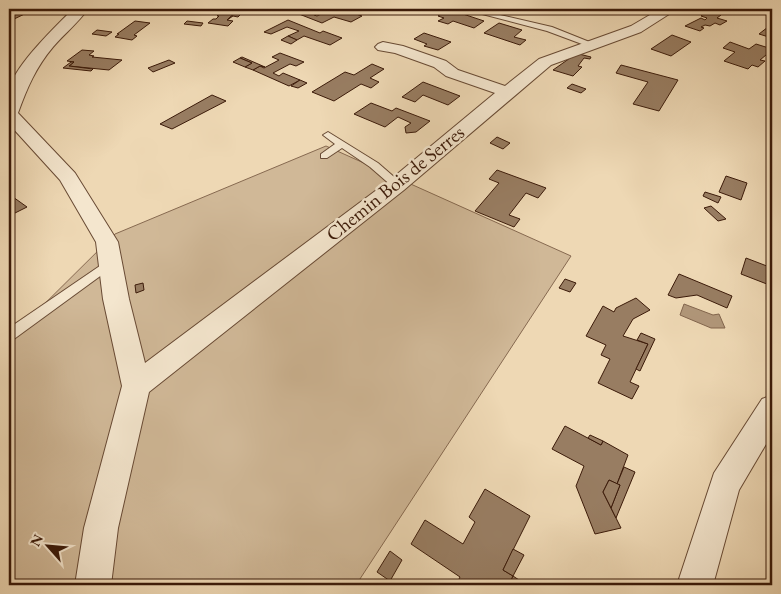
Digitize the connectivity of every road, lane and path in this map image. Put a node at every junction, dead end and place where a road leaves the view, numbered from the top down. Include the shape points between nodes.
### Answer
1 (81, 9) edge
2 (466, 9) edge
3 (670, 9) edge
4 (593, 45) junction
5 (383, 47) dead end
6 (506, 92) junction
7 (9, 113) edge
8 (328, 134) dead end
9 (342, 144) junction
10 (324, 156) dead end
11 (397, 185) junction
12 (110, 263) junction
13 (9, 335) edge
14 (136, 386) junction
15 (772, 408) edge
16 (93, 585) edge
17 (695, 585) edge

1 - 7 street via 39,52 14,93
2 - 4 lane via 549,29
3 - 4 street, Chemin Bois de Serres via 636,29
4 - 6 street, Chemin Bois de Serres via 545,62
5 - 6 street via 413,54 440,64 452,73
6 - 11 street, Chemin Bois de Serres
7 - 12 street via 68,177 107,242
8 - 9 lane
9 - 10 lane
9 - 11 lane
11 - 14 street, Chemin Bois de Serres
12 - 13 lane
12 - 14 street
14 - 16 street via 101,528
15 - 17 street via 725,484

